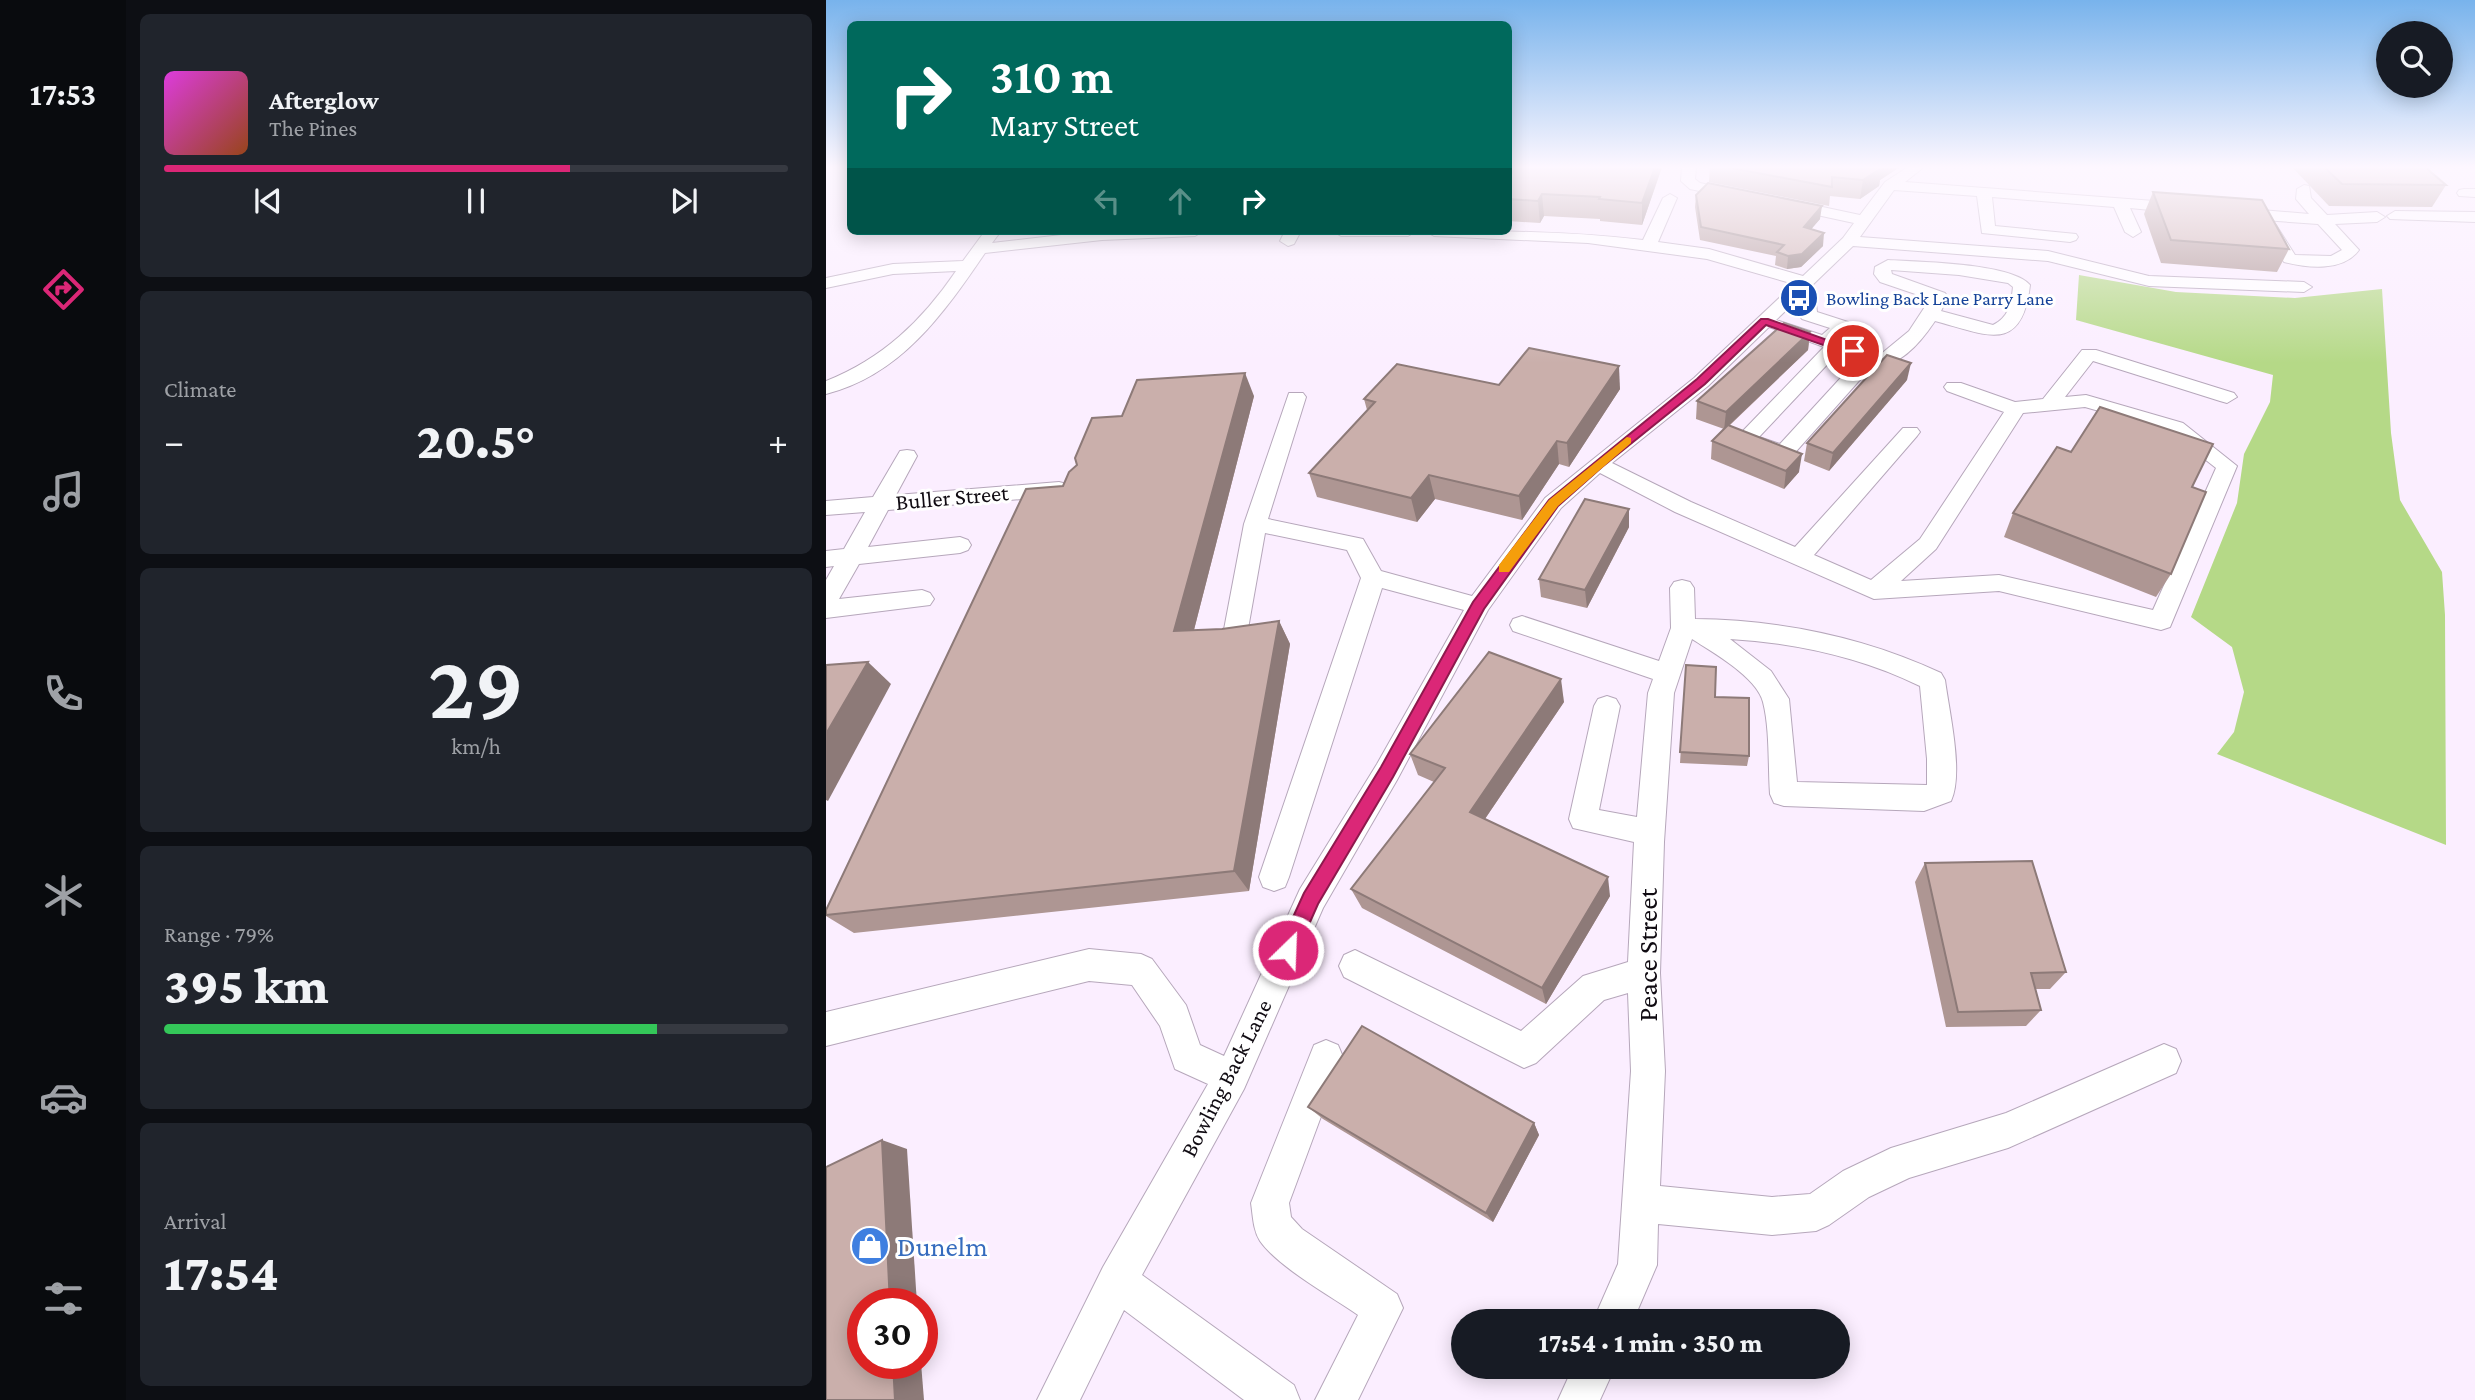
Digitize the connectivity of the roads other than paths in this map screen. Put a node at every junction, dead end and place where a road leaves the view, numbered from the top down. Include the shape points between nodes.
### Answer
1 (1598, 232) edge
2 (1654, 232) edge
3 (1854, 232) edge
4 (1871, 232) edge
5 (2015, 232) edge
6 (2273, 232) edge
7 (2335, 232) edge
8 (990, 235) edge
9 (1102, 235) edge
10 (2070, 237) dead end
11 (1648, 246) junction
12 (979, 249) junction
13 (965, 266) junction
14 (826, 284) edge
15 (2304, 287) dead end
16 (1808, 295) junction
17 (1931, 314) junction
18 (1765, 321) junction
19 (1830, 344) junction
20 (1870, 357) junction
21 (1954, 387) dead end
22 (826, 388) edge
23 (1296, 397) dead end
24 (2227, 397) dead end
25 (2049, 404) junction
26 (2012, 408) junction
27 (1910, 432) dead end
28 (907, 456) dead end
29 (1598, 464) junction
30 (1078, 488) edge
31 (881, 503) junction
32 (826, 508) edge
33 (1255, 524) junction
34 (960, 545) dead end
35 (853, 556) junction
36 (1799, 558) junction
37 (826, 559) edge
38 (1373, 578) junction
39 (1682, 588) dead end
40 (1874, 592) junction
41 (922, 598) dead end
42 (826, 601) edge
43 (1478, 606) junction
44 (826, 609) edge
45 (1522, 625) dead end
46 (1688, 628) junction
47 (1234, 640) edge
48 (1668, 674) junction
49 (1607, 706) dead end
50 (1650, 833) junction
51 (1275, 877) dead end
52 (1355, 966) dead end
53 (1644, 973) junction
54 (826, 1029) edge
55 (1326, 1057) dead end
56 (2164, 1061) dead end
57 (1232, 1077) junction
58 (1640, 1203) junction
59 (1117, 1282) junction
60 (1618, 1309) edge
61 (1589, 1379) edge
62 (1058, 1400) edge
63 (1279, 1400) edge
64 (1336, 1400) edge
65 (1580, 1400) edge

1 - 11 street
2 - 11 street
3 - 16 street, Bowling Back Lane
4 - 15 street via 2048,256 2149,281
5 - 10 street
6 - 7 street via 2290,259 2336,262 2351,250
8 - 12 street
9 - 12 street
11 - 16 street via 1709,254
12 - 13 street
13 - 14 street via 893,269
13 - 22 street via 939,307 901,346
16 - 18 street, Bowling Back Lane
16 - 19 street via 1808,315 1842,327
17 - 17 street via 1939,297 1885,278 1883,267 2001,275 2022,285 2019,311 2001,330
17 - 20 street via 1888,359
18 - 19 street
18 - 29 street, Bowling Back Lane via 1701,382
19 - 20 street
19 - 20 street via 1748,438 1751,442 1785,450
21 - 26 street
23 - 33 street
24 - 25 street via 2089,354
25 - 26 street
25 - 40 street via 2086,401 2176,428 2227,466 2161,621 1999,583
26 - 40 street via 2016,409 1928,544
27 - 36 street
28 - 31 street
29 - 36 street
29 - 43 street, Bowling Back Lane via 1553,503
30 - 31 street, Buller Street
31 - 32 street, Buller Street
31 - 35 street
33 - 38 street via 1355,544
33 - 47 street
34 - 35 street
35 - 37 street
35 - 42 street
36 - 40 street
38 - 43 street
38 - 51 street
39 - 46 street, Peace Street
41 - 44 street
43 - 57 street, Bowling Back Lane via 1311,899
45 - 48 street
46 - 46 street via 1752,630 1871,653 1932,680 1941,792 1924,799 1784,793 1776,699 1762,678 1736,655
46 - 48 street, Peace Street
48 - 50 street, Peace Street via 1661,693
49 - 50 street via 1583,819
50 - 53 street, Peace Street
52 - 53 street via 1524,1051 1595,987
53 - 58 street, Peace Street via 1648,1071
54 - 57 street via 1088,965 1141,970 1174,1017 1186,1057
55 - 64 street via 1270,1203 1273,1227 1288,1243 1383,1308
56 - 58 street via 2008,1130 1904,1161 1856,1184 1816,1212 1772,1216
57 - 59 street, Bowling Back Lane
58 - 60 street, Peace Street via 1637,1265
59 - 62 street, Bowling Back Lane
59 - 63 street
61 - 65 street

